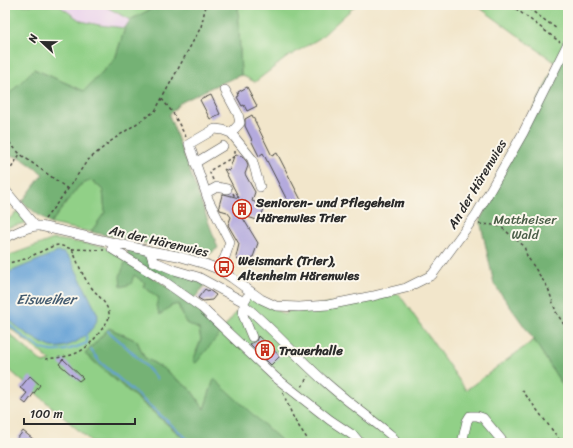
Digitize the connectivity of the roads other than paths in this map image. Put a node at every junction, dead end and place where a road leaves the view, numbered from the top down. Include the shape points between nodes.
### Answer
1 (567, 45) edge
2 (225, 90) dead end
3 (231, 133) junction
4 (223, 146) dead end
5 (195, 163) junction
6 (260, 187) dead end
7 (227, 189) dead end
8 (5, 190) edge
9 (206, 193) junction
10 (38, 226) junction
11 (5, 238) edge
12 (112, 246) junction
13 (150, 252) junction
14 (218, 269) junction
15 (251, 291) junction
16 (244, 303) junction
17 (252, 337) dead end
18 (463, 442) edge
19 (360, 443) edge
20 (396, 443) edge
21 (504, 443) edge

1 - 15 street, An der Härenwies via 523,134 476,215 432,275 406,288 328,305 276,306
2 - 3 street via 240,123
3 - 5 street via 215,129 189,144
3 - 6 street via 252,159
4 - 5 street
5 - 9 street
7 - 9 street via 217,186
8 - 10 street
9 - 14 street via 230,242
10 - 11 street
10 - 12 street, An der Härenwies
12 - 13 street, An der Härenwies
12 - 19 street via 202,308 276,377
13 - 14 street, An der Härenwies via 178,256
13 - 16 street via 153,261 198,277
14 - 15 street, An der Härenwies
15 - 16 street
16 - 17 street via 243,315
16 - 20 street via 311,369 392,436
18 - 21 street via 467,421 470,416 476,416 483,418

